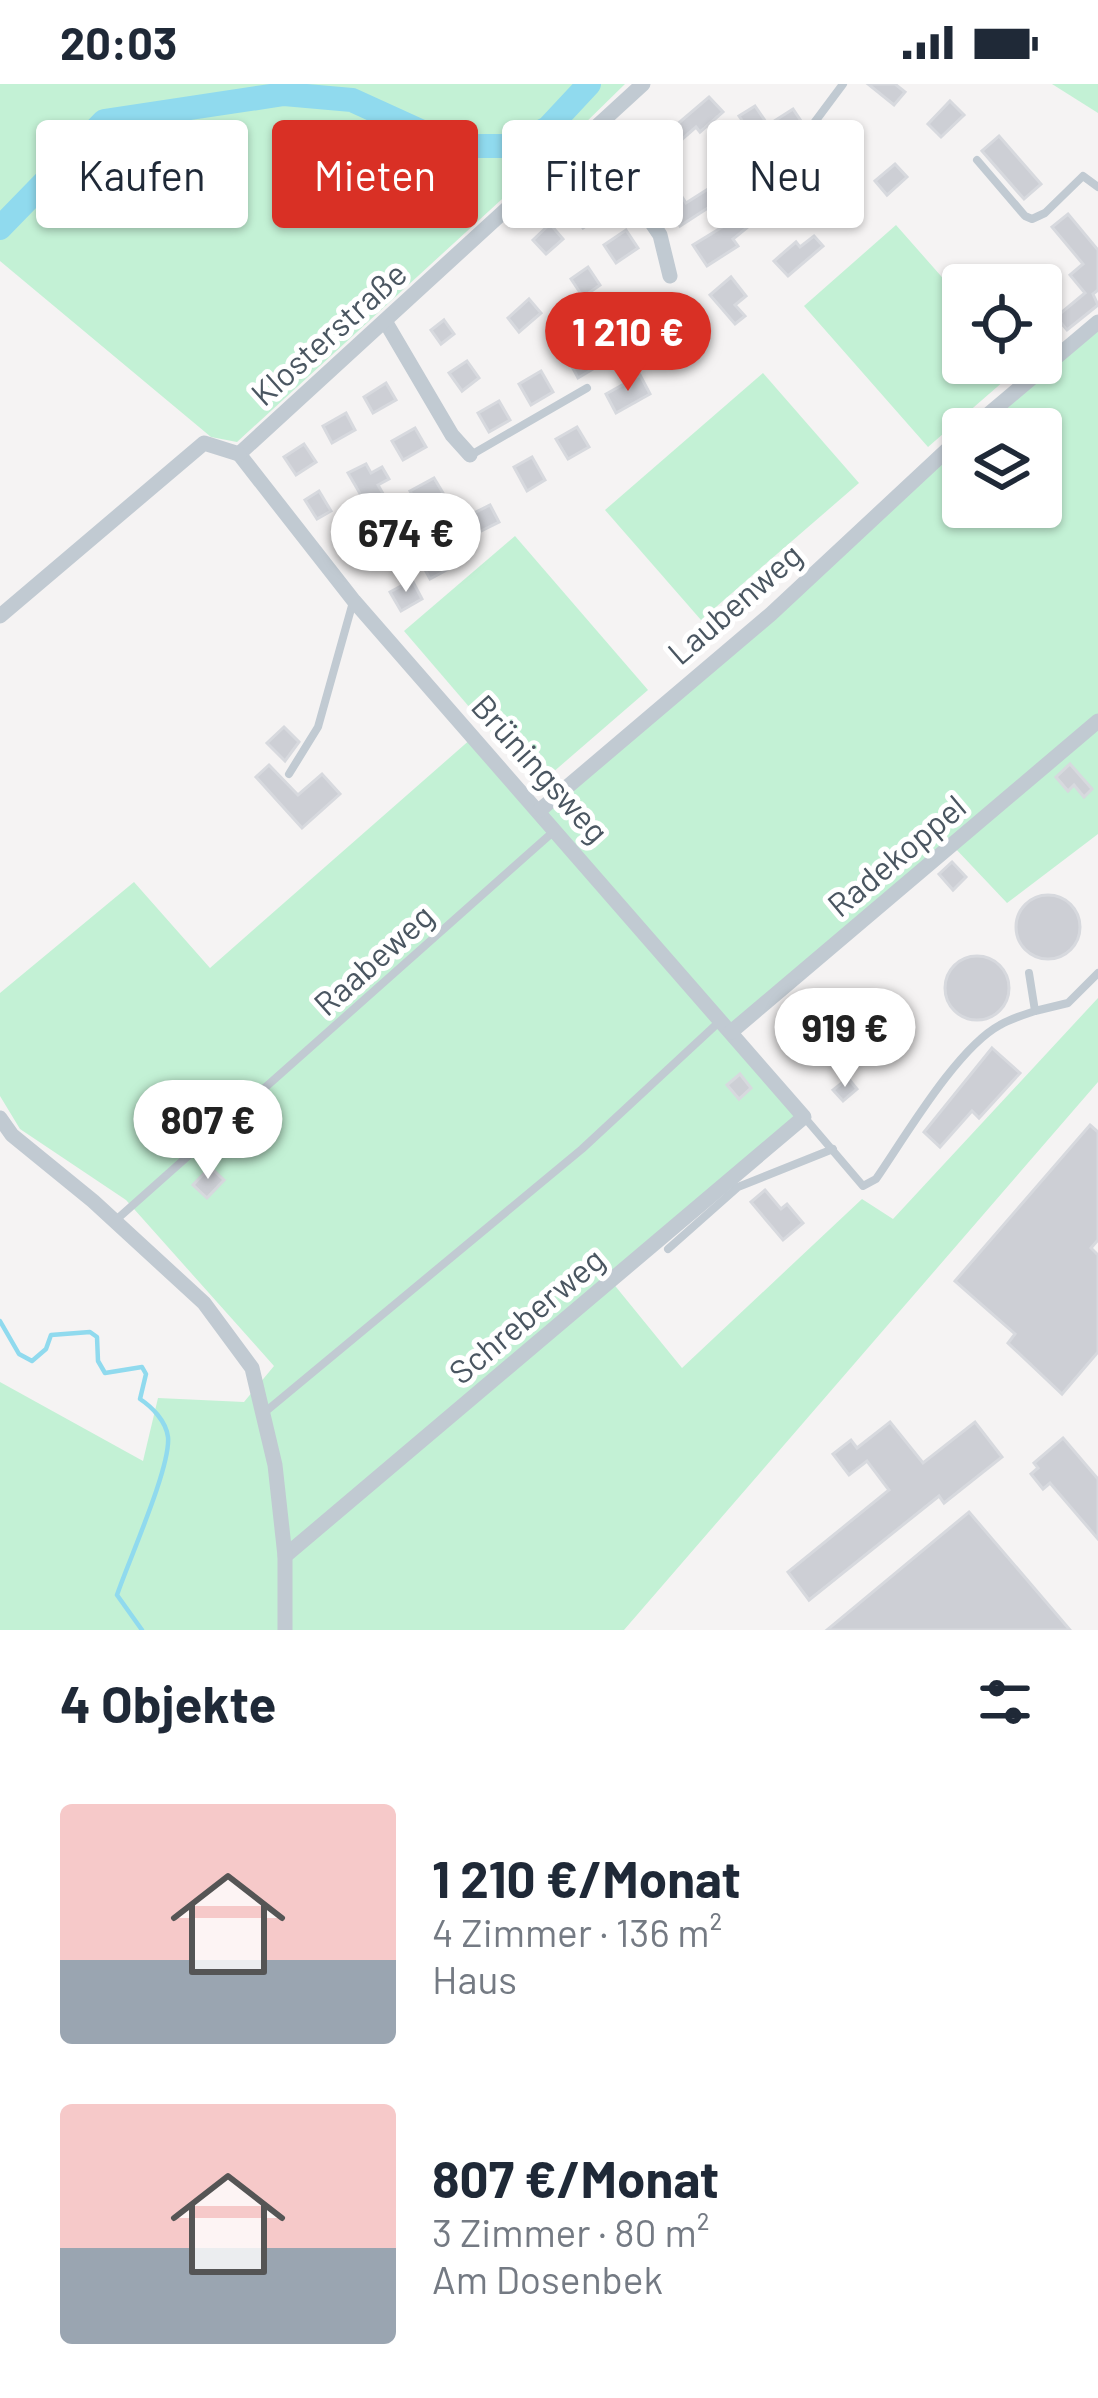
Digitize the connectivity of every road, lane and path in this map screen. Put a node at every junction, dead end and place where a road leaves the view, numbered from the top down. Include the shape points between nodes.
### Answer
1 (643, 84) edge
2 (842, 84) edge
3 (604, 120) edge
4 (816, 120) edge
5 (977, 160) dead end
6 (1098, 187) edge
7 (502, 214) edge
8 (656, 228) edge
9 (670, 276) dead end
10 (385, 321) junction
11 (1098, 322) edge
12 (586, 388) dead end
13 (995, 408) edge
14 (239, 454) junction
15 (470, 455) joint
16 (942, 455) edge
17 (354, 601) junction
18 (0, 616) edge
19 (1098, 722) edge
20 (289, 774) dead end
21 (540, 810) junction
22 (556, 829) junction
23 (1098, 973) edge
24 (1029, 974) dead end
25 (1035, 1010) junction
26 (726, 1026) junction
27 (804, 1117) junction
28 (0, 1118) edge
29 (833, 1149) junction
30 (115, 1221) junction
31 (668, 1249) dead end
32 (265, 1412) junction
33 (285, 1556) junction
34 (285, 1630) edge

1 - 3 street, Klosterstraße
2 - 4 lane
5 - 6 lane via 1032,218 1082,176
7 - 10 street, Klosterstraße
8 - 9 street
10 - 14 street, Klosterstraße
10 - 15 street
11 - 13 street
12 - 15 lane
14 - 17 street, Brüningsweg
14 - 18 street via 204,443
16 - 21 street, Laubenweg via 771,614
17 - 20 lane via 318,728
17 - 21 street, Brüningsweg
19 - 26 street, Radekoppel
21 - 22 street, Brüningsweg
22 - 26 street, Brüningsweg
22 - 30 lane, Raabeweg
23 - 25 lane via 1068,1003
24 - 25 lane
25 - 29 lane via 982,1037 876,1179 863,1186
26 - 27 street, Brüningsweg
26 - 32 lane
27 - 29 lane
27 - 33 street, Schreberweg
28 - 30 street
29 - 31 lane via 738,1187
30 - 32 street via 204,1303 252,1368
32 - 33 street
33 - 34 street

